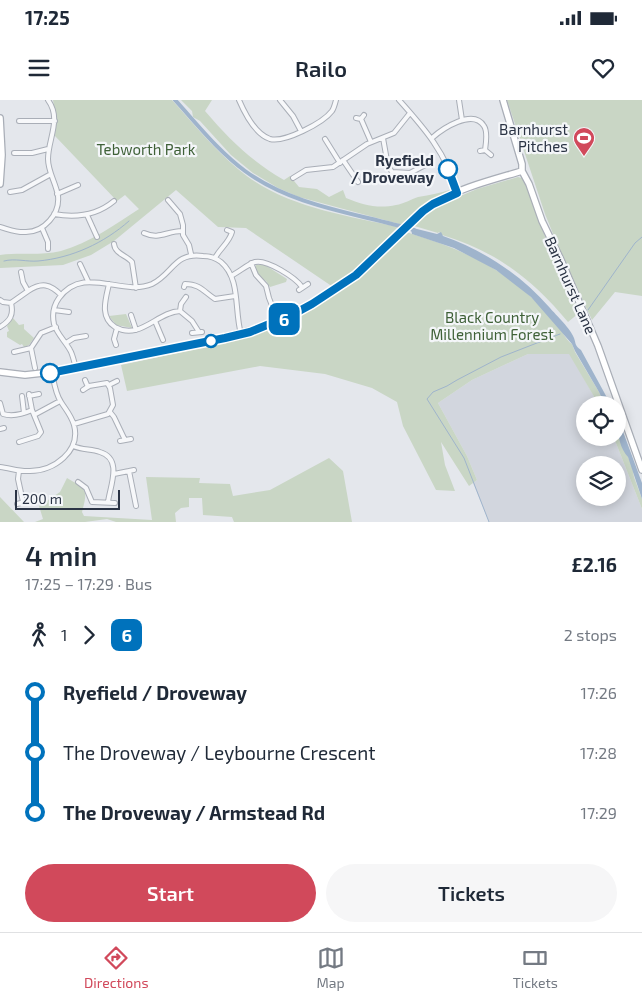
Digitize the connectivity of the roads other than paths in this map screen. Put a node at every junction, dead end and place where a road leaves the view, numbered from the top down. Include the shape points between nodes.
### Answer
1 (48, 100) edge
2 (239, 100) edge
3 (280, 100) edge
4 (336, 100) edge
5 (399, 100) edge
6 (459, 100) edge
7 (502, 100) edge
8 (410, 113) junction
9 (364, 115) dead end
10 (0, 118) edge
11 (462, 120) junction
12 (19, 121) dead end
13 (54, 121) junction
14 (301, 131) junction
15 (382, 138) junction
16 (432, 138) junction
17 (325, 139) dead end
18 (371, 142) junction
19 (48, 149) junction
20 (486, 150) junction
21 (480, 151) dead end
22 (14, 153) dead end
23 (491, 155) dead end
24 (342, 162) junction
25 (419, 162) dead end
26 (429, 163) dead end
27 (422, 166) junction
28 (522, 171) junction
29 (1, 174) edge
30 (51, 174) junction
31 (292, 178) dead end
32 (358, 182) dead end
33 (0, 184) edge
34 (78, 185) dead end
35 (10, 192) dead end
36 (457, 193) junction
37 (57, 194) junction
38 (168, 200) dead end
39 (114, 202) dead end
40 (54, 214) junction
41 (86, 215) junction
42 (0, 227) edge
43 (42, 228) junction
44 (227, 230) dead end
45 (182, 231) junction
46 (144, 233) dead end
47 (96, 236) dead end
48 (152, 237) junction
49 (152, 243) dead end
50 (114, 244) dead end
51 (48, 249) dead end
52 (191, 254) junction
53 (215, 258) junction
54 (251, 263) junction
55 (80, 264) dead end
56 (21, 272) dead end
57 (231, 276) junction
58 (50, 278) dead end
59 (88, 281) junction
60 (110, 284) junction
61 (308, 284) dead end
62 (48, 285) junction
63 (184, 287) dead end
64 (136, 288) junction
65 (28, 291) junction
66 (61, 296) junction
67 (235, 296) junction
68 (186, 297) dead end
69 (0, 300) edge
70 (10, 303) junction
71 (273, 308) dead end
72 (54, 310) junction
73 (180, 311) junction
74 (69, 312) dead end
75 (130, 315) dead end
76 (155, 321) junction
77 (1, 327) edge
78 (56, 327) junction
79 (117, 328) junction
80 (136, 330) junction
81 (6, 332) dead end
82 (192, 333) dead end
83 (241, 334) junction
84 (83, 338) dead end
85 (164, 340) dead end
86 (66, 343) junction
87 (116, 345) dead end
88 (31, 348) junction
89 (14, 352) dead end
90 (35, 368) dead end
91 (76, 368) junction
92 (0, 371) edge
93 (52, 372) junction
94 (84, 380) dead end
95 (117, 381) dead end
96 (109, 385) junction
97 (88, 387) junction
98 (83, 390) dead end
99 (39, 394) dead end
100 (22, 396) dead end
101 (60, 401) junction
102 (0, 403) edge
103 (33, 412) junction
104 (110, 412) junction
105 (24, 413) junction
106 (74, 424) junction
107 (131, 439) dead end
108 (27, 440) junction
109 (125, 440) junction
110 (19, 442) dead end
111 (120, 442) dead end
112 (73, 446) junction
113 (29, 447) dead end
114 (0, 467) edge
115 (642, 470) edge
116 (19, 471) junction
117 (114, 474) junction
118 (85, 477) dead end
119 (32, 500) dead end
120 (135, 500) junction
121 (129, 501) dead end
122 (23, 502) junction
123 (108, 502) junction
124 (115, 503) dead end
125 (17, 504) dead end
126 (136, 506) dead end

1 - 13 street
2 - 14 street via 255,128 268,138 280,140
3 - 14 street
4 - 14 street via 331,113
5 - 8 street
6 - 11 street
7 - 28 street, Barnhurst Lane
8 - 15 street via 396,131
8 - 16 street
9 - 18 street via 359,119
10 - 29 street
11 - 16 street
11 - 20 street via 483,124
12 - 13 street
13 - 19 street
15 - 18 street
15 - 27 street via 392,172 410,173
16 - 36 street via 444,158
17 - 24 street
18 - 24 street
19 - 22 street
19 - 30 street
20 - 21 street
20 - 23 street
24 - 31 street via 327,168 306,170
24 - 32 street
25 - 27 street
26 - 27 street
28 - 36 street
28 - 115 street, Barnhurst Lane via 598,346
29 - 33 street
30 - 35 street via 26,188
30 - 37 street
34 - 37 street
36 - 83 street via 433,204 356,275 312,304
37 - 40 street
38 - 45 street via 180,214
39 - 41 street
40 - 41 street
40 - 43 street
41 - 47 street
42 - 43 street via 26,232
43 - 51 street
44 - 53 street via 232,232 230,240
45 - 48 street
45 - 52 street
46 - 48 street
48 - 49 street
50 - 64 street via 114,249 132,262
52 - 53 street
52 - 64 street via 175,263 154,283
53 - 57 street
54 - 57 street
54 - 61 street via 268,263 294,278 300,289
54 - 71 street via 266,286
55 - 59 street
56 - 65 street via 22,282
57 - 67 street
58 - 62 street
59 - 60 street
59 - 66 street
60 - 64 street
60 - 79 street via 104,304 108,321
62 - 65 street via 39,285
62 - 66 street
63 - 67 street via 185,284 201,287 217,299
65 - 70 street
66 - 72 street
67 - 83 street
68 - 73 street
69 - 70 street
70 - 77 street via 11,316
72 - 74 street
72 - 78 street
73 - 76 street
73 - 82 street via 201,332
75 - 80 street
76 - 80 street
76 - 85 street
77 - 81 street
78 - 86 street
78 - 88 street via 39,335
79 - 80 street
79 - 87 street
83 - 91 street
84 - 86 street via 74,338
86 - 91 street
88 - 89 street
88 - 90 street
91 - 93 street
92 - 93 street via 25,375
93 - 101 street
94 - 97 street
95 - 96 street
96 - 97 street
96 - 104 street via 113,405
97 - 98 street
99 - 103 street via 29,395
100 - 105 street
101 - 103 street
101 - 106 street
102 - 105 street via 3,414 14,416
103 - 105 street
103 - 108 street via 41,432
104 - 106 street
104 - 109 street
106 - 112 street
107 - 109 street
108 - 110 street
108 - 113 street
109 - 111 street
112 - 116 street via 48,468
112 - 117 street via 106,454
114 - 116 street
116 - 122 street via 18,483
117 - 120 street via 132,470
117 - 123 street
118 - 123 street via 80,483 92,502
119 - 122 street
120 - 121 street
120 - 126 street
122 - 125 street
123 - 124 street

